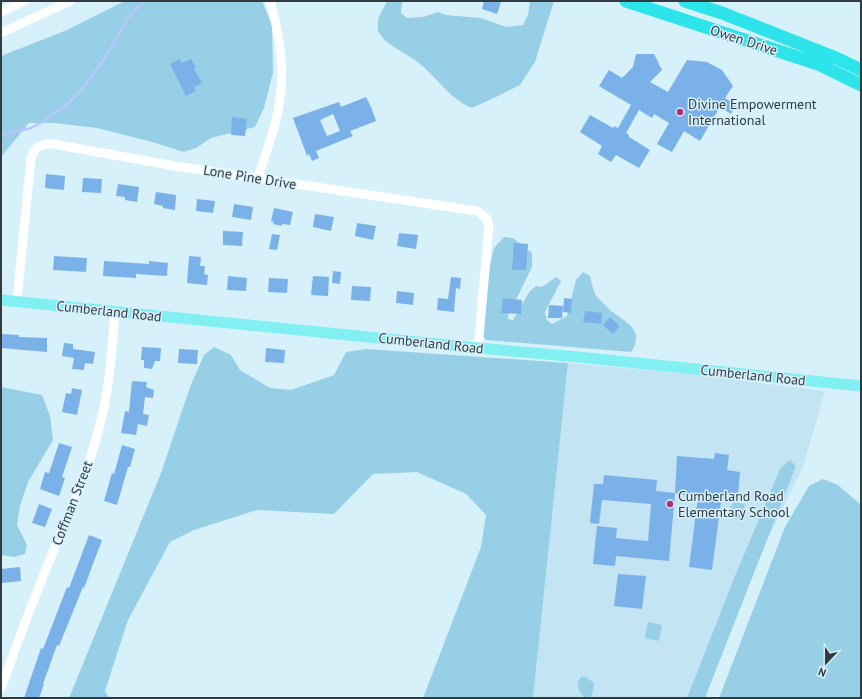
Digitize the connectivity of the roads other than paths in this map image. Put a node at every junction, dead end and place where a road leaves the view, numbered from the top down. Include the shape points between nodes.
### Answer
1 (24, 1) edge
2 (70, 1) edge
3 (270, 1) edge
4 (649, 1) edge
5 (685, 1) edge
6 (630, 2) edge
7 (1, 12) edge
8 (742, 20) junction
9 (1, 33) edge
10 (737, 38) junction
11 (836, 58) junction
12 (861, 70) edge
13 (861, 85) edge
14 (258, 178) junction
15 (1, 300) edge
16 (17, 302) junction
17 (115, 312) junction
18 (478, 348) junction
19 (861, 386) edge
20 (1, 688) edge

1 - 7 street
2 - 9 street
3 - 14 street via 280,42 282,69 277,116
4 - 8 highway via 732,27
5 - 8 highway, Owen Drive
6 - 10 highway, Owen Drive
8 - 11 highway, Owen Drive
10 - 11 highway via 749,31 814,54
10 - 13 highway, Owen Drive via 818,64
11 - 12 highway, Owen Drive
14 - 16 street, Lone Pine Drive via 53,144 40,145 31,158
14 - 18 street, Lone Pine Drive via 476,211 482,214 489,225 489,231
15 - 16 main road, Cumberland Road
16 - 17 main road, Cumberland Road
17 - 18 main road, Cumberland Road
17 - 20 street, Coffman Street via 108,386 93,449
18 - 19 main road, Cumberland Road

